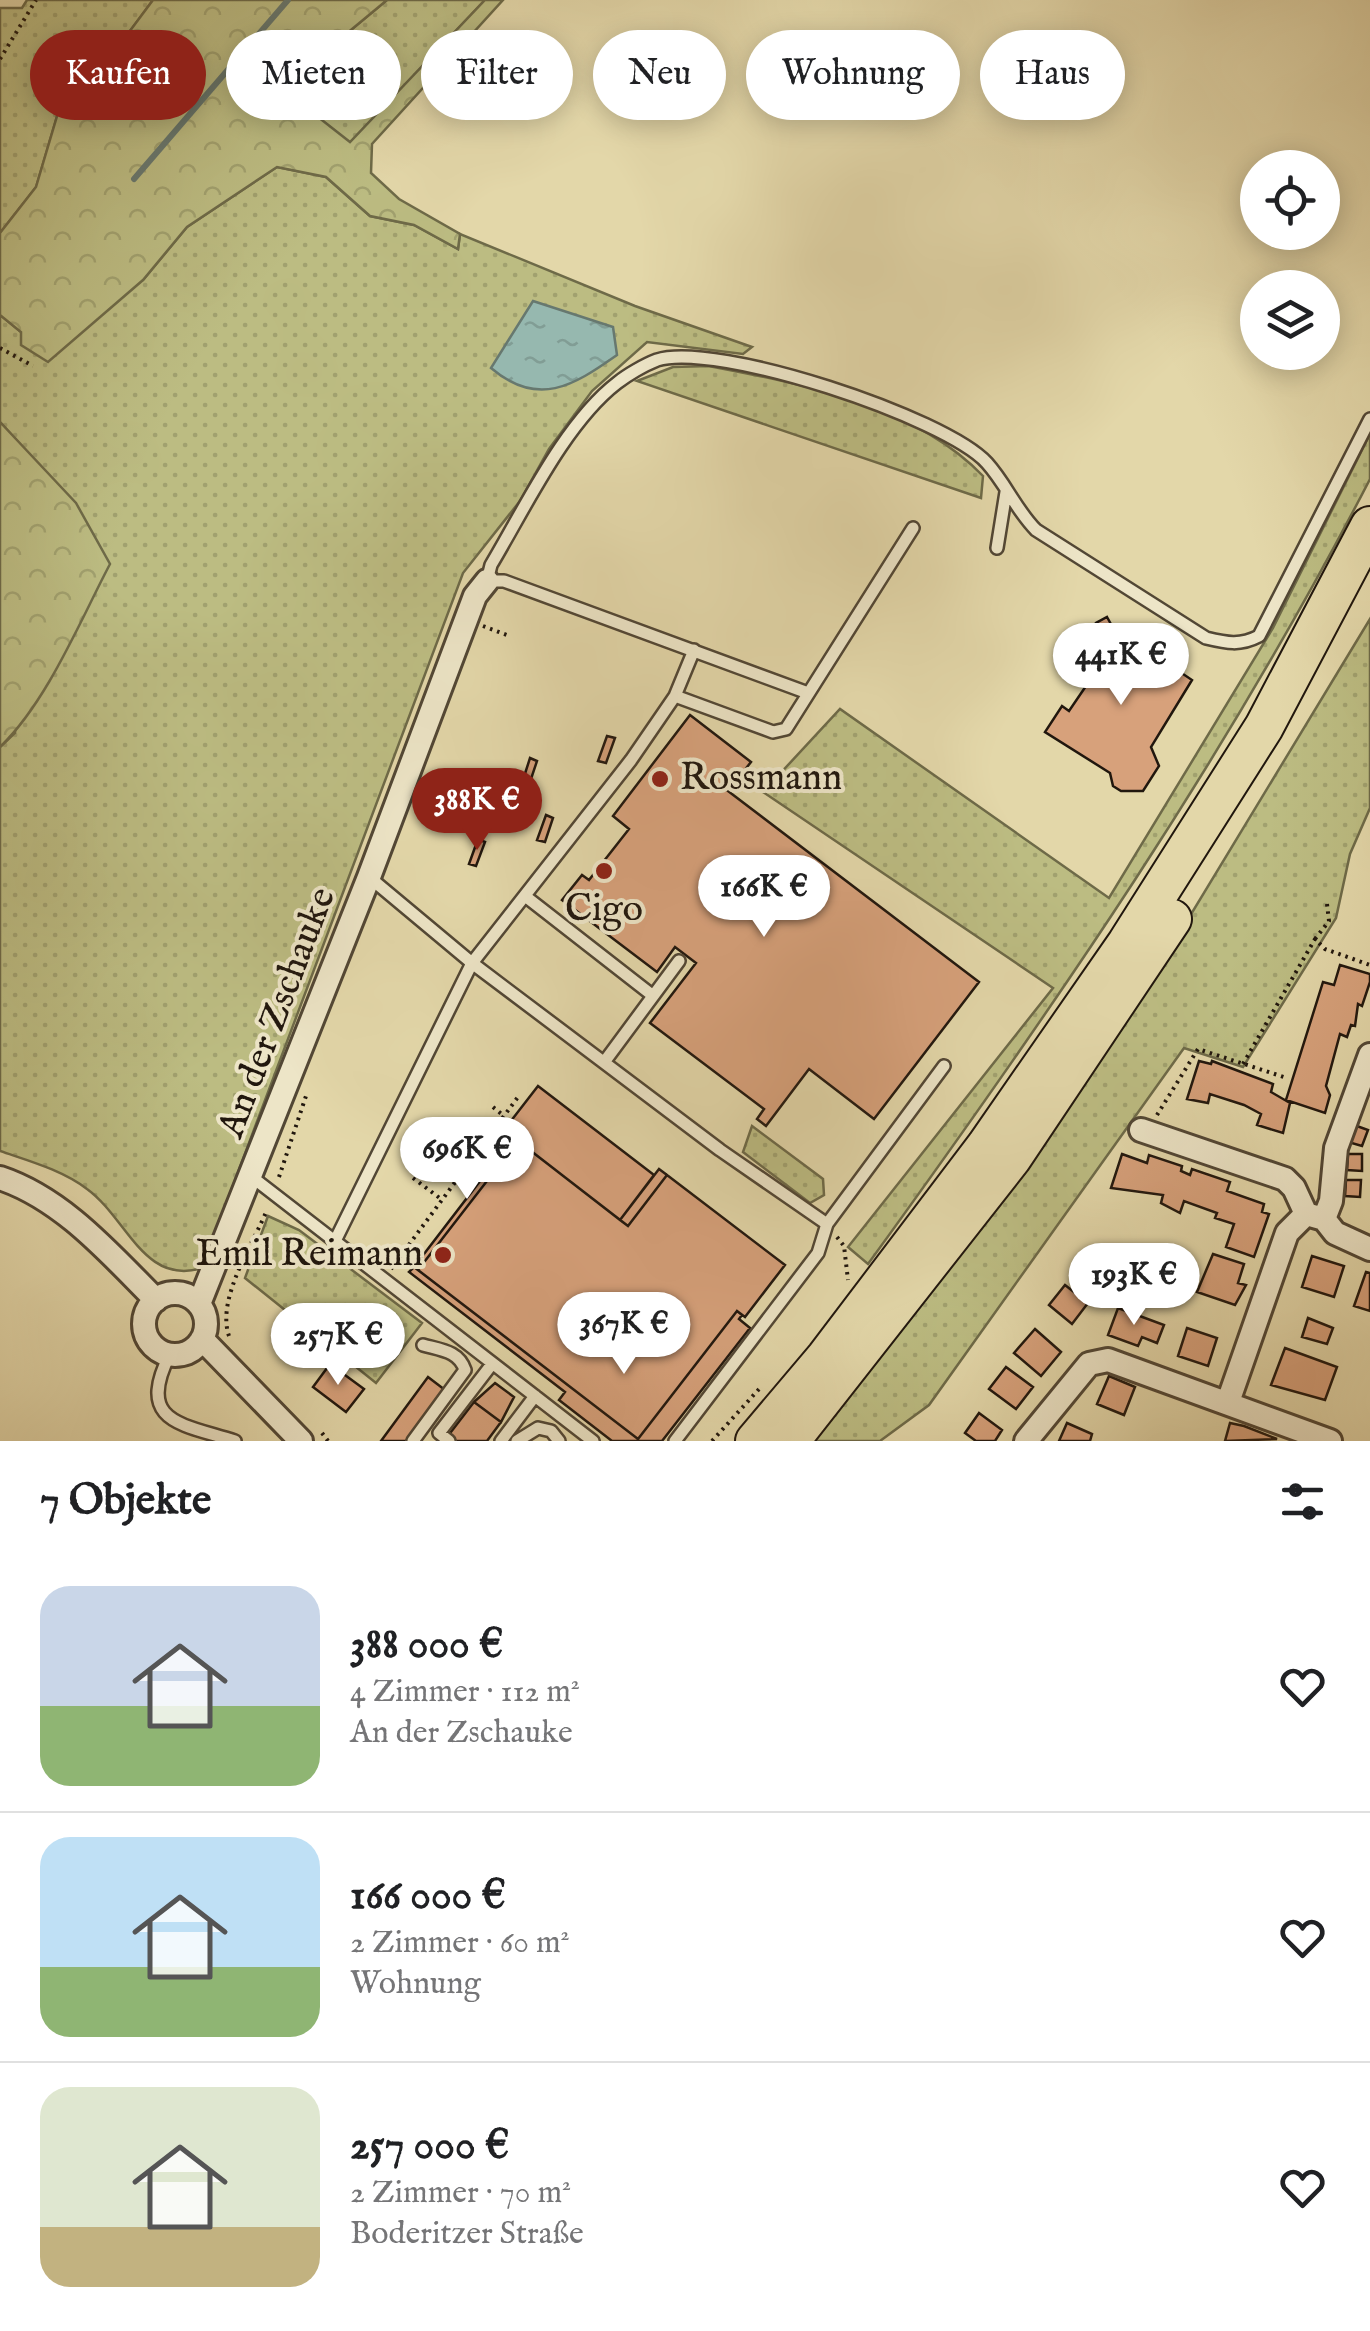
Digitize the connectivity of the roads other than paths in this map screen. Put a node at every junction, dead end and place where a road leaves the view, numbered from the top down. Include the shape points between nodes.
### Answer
1 (1370, 418) edge
2 (1006, 492) junction
3 (1370, 526) edge
4 (913, 528) dead end
5 (996, 548) dead end
6 (487, 581) junction
7 (1370, 581) edge
8 (694, 650) junction
9 (808, 693) junction
10 (676, 696) junction
11 (369, 877) junction
12 (525, 896) junction
13 (680, 961) dead end
14 (472, 963) junction
15 (652, 995) junction
16 (1370, 1055) edge
17 (605, 1061) junction
18 (944, 1066) dead end
19 (1144, 1131) road end
20 (0, 1178) edge
21 (252, 1178) junction
22 (1315, 1217) junction
23 (827, 1224) junction
24 (334, 1242) junction
25 (1370, 1249) edge
26 (156, 1300) junction
27 (199, 1304) junction
28 (202, 1339) junction
29 (423, 1345) dead end
30 (170, 1354) junction
31 (492, 1364) junction
32 (535, 1396) junction
33 (1228, 1402) junction
34 (235, 1441) edge
35 (301, 1441) edge
36 (413, 1441) edge
37 (449, 1441) edge
38 (501, 1441) edge
39 (517, 1441) edge
40 (560, 1441) edge
41 (593, 1441) edge
42 (675, 1441) edge
43 (755, 1441) edge
44 (790, 1441) edge
45 (1026, 1441) edge
46 (1330, 1441) edge

1 - 2 lane via 1259,636 1246,643 1206,638 1036,530
2 - 5 lane
2 - 6 lane via 987,462 965,446 854,395 730,362 658,360 618,381 588,410
3 - 43 main road via 1264,727 1127,943 986,1146
4 - 9 lane
6 - 8 lane via 504,581
6 - 11 street, An der Zschauke via 475,596
7 - 44 main road via 1285,739 1139,972 1012,1158
8 - 9 lane
8 - 10 lane
9 - 10 lane via 780,732
10 - 12 lane
11 - 14 lane
11 - 21 street, An der Zschauke
12 - 14 lane
12 - 15 lane
13 - 15 lane
14 - 17 lane
14 - 24 lane
15 - 17 lane
16 - 22 street via 1336,1148 1331,1201
17 - 23 lane
18 - 23 lane
19 - 22 street via 1286,1179
20 - 26 street via 37,1194 74,1222
21 - 24 lane
21 - 27 street, An der Zschauke
22 - 25 street
22 - 33 street via 1287,1233
23 - 42 lane via 818,1253
24 - 31 lane
26 - 27 street via 177,1293
26 - 30 street via 145,1331
27 - 28 street via 206,1327
28 - 30 street via 194,1349
28 - 35 street
29 - 36 lane via 453,1354 464,1370
30 - 34 lane via 156,1399 167,1416
31 - 32 lane
31 - 37 lane via 439,1433
32 - 38 lane
32 - 41 lane
33 - 45 street via 1108,1360 1090,1364
33 - 46 street
39 - 40 lane via 538,1428

